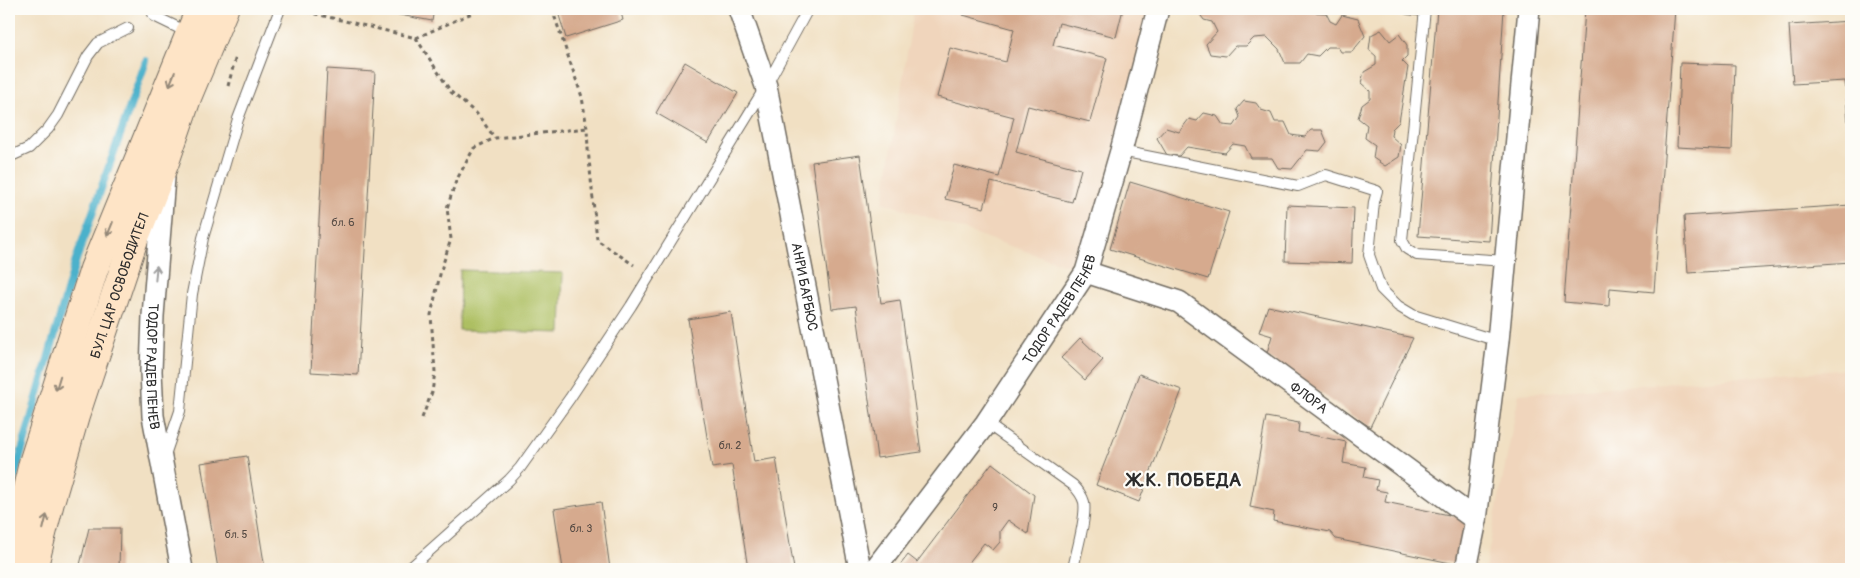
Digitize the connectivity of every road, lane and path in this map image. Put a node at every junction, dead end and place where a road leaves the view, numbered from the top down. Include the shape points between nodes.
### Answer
1 (151, 9) edge
2 (224, 9) edge
3 (280, 9) edge
4 (291, 9) edge
5 (481, 9) edge
6 (552, 9) edge
7 (739, 9) edge
8 (808, 9) edge
9 (1158, 9) edge
10 (1408, 9) edge
11 (1528, 9) edge
12 (1425, 10) edge
13 (128, 28) dead end
14 (200, 32) edge
15 (416, 38) junction
16 (766, 86) junction
17 (238, 119) junction
18 (587, 128) junction
19 (495, 138) junction
20 (1121, 151) junction
21 (9, 156) edge
22 (166, 162) junction
23 (1506, 261) junction
24 (1086, 272) junction
25 (649, 276) junction
26 (1498, 341) junction
27 (422, 418) dead end
28 (986, 423) junction
29 (162, 460) junction
30 (1476, 520) junction
31 (9, 567) edge
32 (33, 569) edge
33 (182, 569) edge
34 (409, 569) edge
35 (860, 569) edge
36 (874, 569) edge
37 (1073, 569) edge
38 (1466, 569) edge

1 - 14 lane via 154,16
2 - 14 main road, БУЛ. ЦАР ОСВОБОДИТЕЛ
3 - 17 lane
4 - 15 path
5 - 15 path
6 - 18 path via 582,97
7 - 16 street, АНРИ БАРБЮС
8 - 16 lane
9 - 20 street, ТОДОР РАДЕВ ПЕНЕВ
10 - 12 lane
11 - 23 street
12 - 23 lane via 1402,240 1407,249 1417,255
13 - 21 lane via 98,43 48,130 28,148
14 - 17 path via 236,55 223,107
14 - 22 main road, БУЛ. ЦАР ОСВОБОДИТЕЛ via 188,95
14 -> 31 main road, БУЛ. ЦАР ОСВОБОДИТЕЛ via 94,269 33,463
15 - 19 path via 451,92 477,114
16 - 25 lane
16 - 35 street, АНРИ БАРБЮС
17 - 29 lane via 203,238 192,294 180,411
18 - 19 path
18 - 25 path via 598,240
19 - 27 path via 474,148 447,208 451,239 431,315 435,372 432,392
20 - 24 street, ТОДОР РАДЕВ ПЕНЕВ
20 - 26 lane via 1298,186 1326,175 1377,191 1369,256 1381,289 1413,315
29 -> 22 street, ТОДОР РАДЕВ ПЕНЕВ via 153,416 151,371
32 -> 22 main road, БУЛ. ЦАР ОСВОБОДИТЕЛ via 92,363 133,242
23 - 26 street
24 - 28 street, ТОДОР РАДЕВ ПЕНЕВ
24 - 30 street, ФЛОРА via 1179,302
25 - 34 lane via 520,468
26 - 30 street
28 - 36 street, ТОДОР РАДЕВ ПЕНЕВ
28 - 37 lane via 1074,485 1080,493 1084,512
29 - 33 street, ТОДОР РАДЕВ ПЕНЕВ
30 - 38 street

